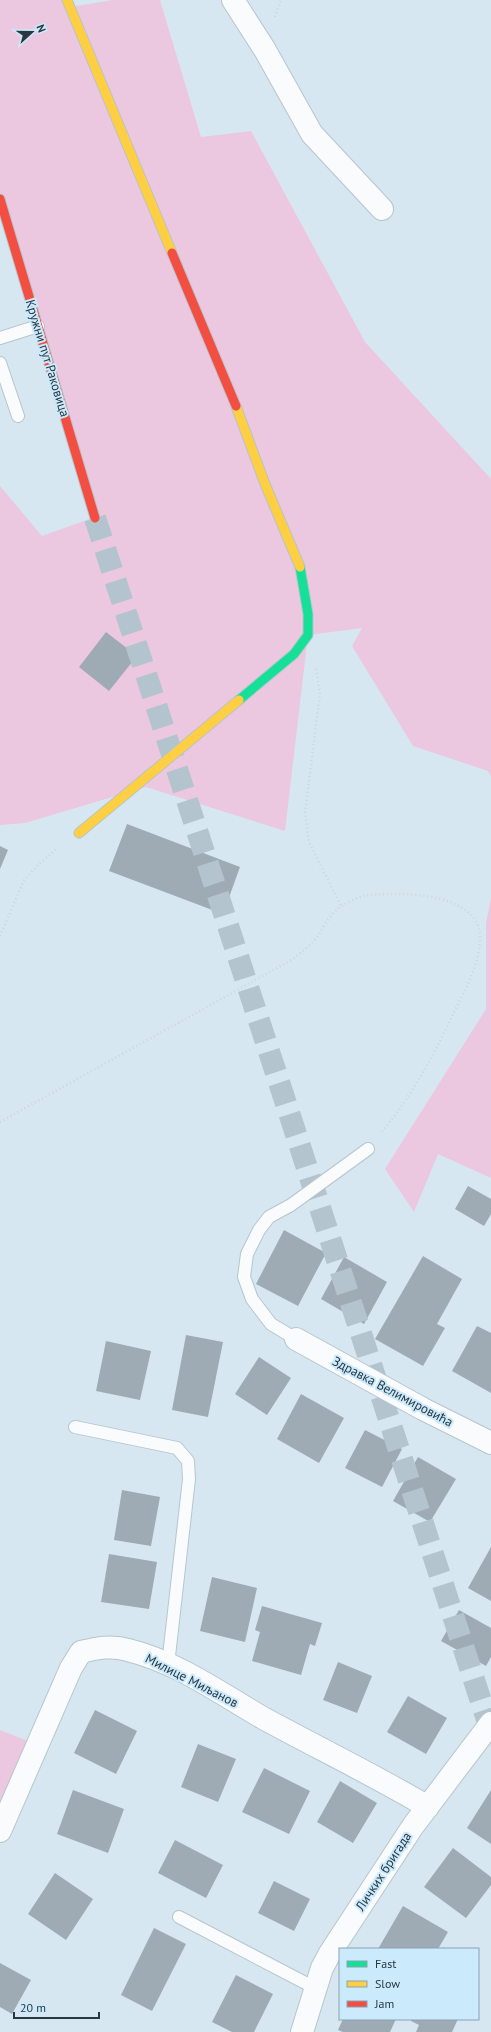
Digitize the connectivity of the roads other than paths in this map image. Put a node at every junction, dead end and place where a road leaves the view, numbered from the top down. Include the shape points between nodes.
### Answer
1 (67, 0) edge
2 (233, 0) edge
3 (0, 199) edge
4 (382, 209) dead end
5 (38, 326) junction
6 (0, 338) edge
7 (0, 363) edge
8 (18, 416) dead end
9 (96, 518) tunnel mouth
10 (79, 832) road end
11 (368, 1150) road end
12 (296, 1339) joint
13 (75, 1427) dead end
14 (491, 1443) edge
15 (168, 1665) junction
16 (491, 1723) edge
17 (428, 1807) junction
18 (0, 1831) edge
19 (179, 1917) dead end
20 (315, 1988) junction
21 (302, 2032) edge

1 - 10 street via 301,570 308,614 308,635 294,654
2 - 4 street via 265,50 312,134
3 - 5 street, Кружни пут Раковица
5 - 6 lane
5 - 9 street, Кружни пут Раковица
7 - 8 lane
11 - 12 lane via 291,1205 269,1217 247,1254 244,1277 252,1299 271,1324
12 - 14 street, Здравка Велимировића
13 - 15 lane via 177,1448 188,1461 189,1479
15 - 17 street, Милице Миљанов
15 - 18 street, Милице Миљанов via 127,1649 101,1647 81,1652 71,1668
16 - 17 street, Личких бригада
17 - 20 street, Личких бригада via 330,1953
19 - 20 lane
20 - 21 street, Личких бригада

